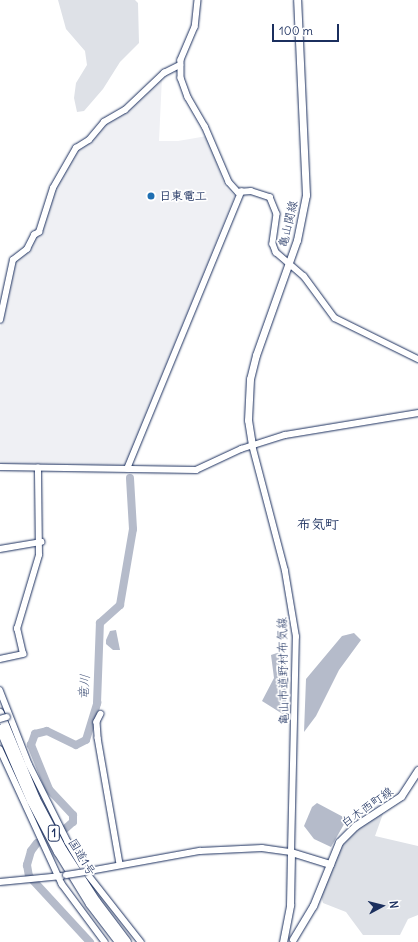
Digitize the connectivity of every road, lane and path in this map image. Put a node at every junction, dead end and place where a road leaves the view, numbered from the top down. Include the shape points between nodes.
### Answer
1 (198, 0) edge
2 (298, 0) edge
3 (180, 65) junction
4 (241, 192) junction
5 (289, 264) junction
6 (3, 290) edge
7 (0, 320) edge
8 (418, 359) edge
9 (418, 413) edge
10 (252, 446) junction
11 (0, 467) edge
12 (38, 468) junction
13 (127, 469) junction
14 (41, 542) junction
15 (0, 549) edge
16 (0, 659) edge
17 (0, 690) edge
18 (101, 714) dead end
19 (6, 715) edge
20 (0, 719) edge
21 (0, 729) edge
22 (0, 749) edge
23 (418, 770) edge
24 (291, 852) junction
25 (120, 864) junction
26 (330, 864) junction
27 (85, 872) junction
28 (59, 877) junction
29 (0, 882) edge
30 (83, 887) junction
31 (293, 939) dead end
32 (105, 942) edge
33 (114, 942) edge
34 (119, 942) edge
35 (126, 942) edge
36 (133, 942) edge
37 (141, 942) edge
38 (284, 942) edge

1 - 3 street via 195,27
2 - 5 main road, 亀山関線 via 306,186 301,228
3 - 4 street via 180,78 188,97 205,126 229,182 235,190
3 - 6 street via 164,73 125,110 104,122 89,140 76,148 53,188 39,232 34,235 27,249 13,260
4 - 5 street via 270,197 278,219 274,248
4 - 13 street
5 - 8 street via 304,276 334,318
5 - 10 main road, 亀山関線 via 256,355 250,380 248,415
6 - 7 street
9 - 10 street via 285,435
10 - 13 street via 196,470
10 - 24 street, 亀山市道野村布気線 via 285,572 296,637
11 - 12 street
12 - 13 street
12 - 14 street
14 - 15 street
14 - 16 street via 37,566 17,625 23,654
17 - 19 street
18 - 25 street via 97,722 98,738
19 - 20 street, bridge
19 - 27 street via 41,791
19 - 30 highway, 国道1号 / 1 via 39,804
21 - 30 highway, 国道1号 / 1 via 31,801
22 - 28 street
23 - 26 main road, 白木西町線 via 401,796 347,832 339,842
24 - 25 street via 273,848 236,848
24 - 26 main road
24 - 38 main road via 290,905
25 - 27 street
26 - 31 main road, 白木西町線 via 313,906
27 - 28 street, bridge
27 - 37 street
28 - 29 street
28 - 32 street
30 - 33 highway via 82,898
30 - 34 highway, 国道1号 / 1
30 - 35 highway, 国道1号 / 1
30 - 36 highway

